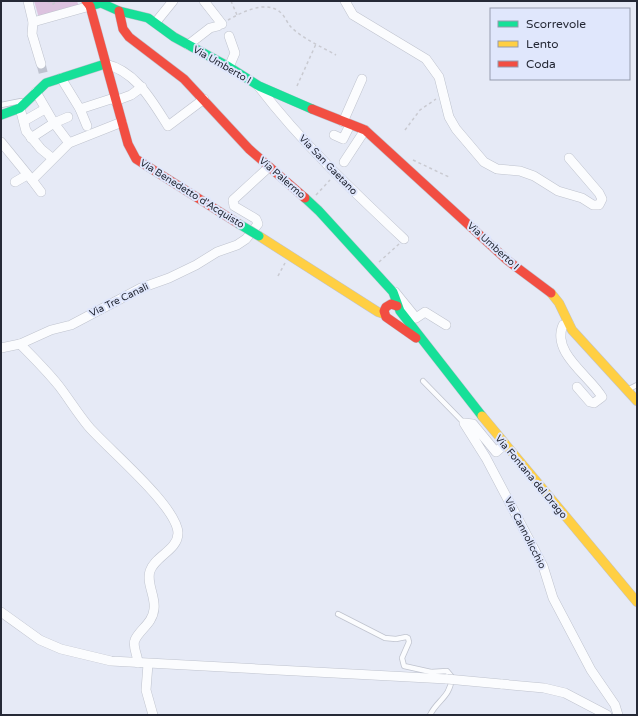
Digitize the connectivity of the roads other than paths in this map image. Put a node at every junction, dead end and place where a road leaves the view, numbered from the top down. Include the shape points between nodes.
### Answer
1 (28, 1) edge
2 (173, 1) edge
3 (345, 1) edge
4 (102, 2) edge
5 (205, 2) edge
6 (88, 4) edge
7 (119, 11) junction
8 (33, 22) junction
9 (156, 22) junction
10 (229, 36) dead end
11 (188, 45) junction
12 (41, 64) tunnel mouth
13 (105, 64) junction
14 (229, 67) junction
15 (61, 78) junction
16 (362, 79) dead end
17 (259, 86) junction
18 (142, 87) junction
19 (34, 94) junction
20 (115, 99) junction
21 (204, 99) junction
22 (1, 105) edge
23 (20, 108) junction
24 (45, 108) junction
25 (80, 109) junction
26 (1, 115) edge
27 (68, 117) dead end
28 (24, 121) junction
29 (122, 122) junction
30 (54, 123) junction
31 (347, 123) junction
32 (88, 130) junction
33 (365, 130) junction
34 (334, 135) dead end
35 (31, 138) junction
36 (1, 142) edge
37 (68, 142) junction
38 (52, 158) junction
39 (569, 158) dead end
40 (344, 162) dead end
41 (269, 167) junction
42 (29, 177) junction
43 (15, 182) dead end
44 (41, 192) dead end
45 (256, 233) junction
46 (404, 239) road end
47 (393, 292) junction
48 (398, 309) junction
49 (388, 317) junction
50 (569, 324) junction
51 (446, 325) dead end
52 (20, 344) junction
53 (1, 348) edge
54 (429, 348) junction
55 (423, 381) dead end
56 (637, 384) edge
57 (577, 387) dead end
58 (627, 390) junction
59 (637, 401) edge
60 (464, 423) junction
61 (504, 445) junction
62 (637, 602) edge
63 (1, 612) edge
64 (338, 614) dead end
65 (143, 663) junction
66 (430, 675) junction
67 (153, 715) edge
68 (430, 715) edge
69 (607, 715) edge
70 (618, 715) edge

1 - 8 street
2 - 9 street
3 - 39 street via 353,15 426,59 439,76 449,117 484,162 497,169 520,171 534,176 558,192 599,205 602,199 599,193
4 - 6 street
4 - 7 street
5 - 11 street via 220,25 210,28
6 - 8 street
6 - 13 street, Via Benedetto d'Acquisto
7 - 9 street, Via Umberto I via 140,15
7 - 21 street, Via Palermo via 123,29 129,37 160,59
8 - 12 street via 32,34
9 - 11 street, Via Umberto I
10 - 14 street via 235,53
11 - 14 street, Via Umberto I
13 - 15 street
13 - 18 street via 116,67
13 - 20 street, Via Benedetto d'Acquisto
14 - 17 street, Via Umberto I
15 - 19 street via 45,79
15 - 25 street
16 - 31 street
17 - 31 street, Via Umberto I
17 - 46 street, Via San Gaetano via 290,126 336,175
18 - 20 street via 131,95
18 - 21 street via 168,126
19 - 22 lane via 20,102
19 - 23 street
19 - 24 street
20 - 25 street
20 - 29 street, Via Benedetto d'Acquisto
21 - 41 street, Via Palermo
23 - 26 street
23 - 28 street
24 - 28 street
24 - 30 street
25 - 32 street
27 - 30 street
28 - 35 street
29 - 32 street
29 - 45 street, Via Benedetto d'Acquisto, bridge via 128,144 136,159
30 - 35 street
30 - 37 street
31 - 33 street, Via Umberto I
31 - 34 street via 343,139
32 - 37 street
33 - 40 street
33 - 50 street, Via Umberto I via 502,256 554,296
35 - 38 street
36 - 42 street
37 - 38 street
38 - 42 street
41 - 45 street via 233,200 234,206 256,219
41 - 47 street, Via Palermo via 319,211
42 - 43 street
42 - 44 street
45 - 49 street, Via Benedetto d'Acquisto
45 - 52 street, Via Tre Canali via 237,245 217,252 169,278 141,288 71,325 51,330
47 - 48 street, Via Palermo
47 - 51 street via 416,318 425,312
48 - 49 street via 398,317
48 - 49 street via 393,304 388,305 385,309
48 - 54 street, Via Fontana del Drago
49 - 54 street, Via Fontana del Drago
50 - 57 street via 561,330 561,340 566,354 602,397 594,403 590,402
50 - 58 street, Via Umberto I
52 - 53 street, Via Tre Canali
52 - 65 street via 58,384 89,427 153,491 175,523 178,532 176,542 150,570 154,611 135,640 134,647
54 - 61 street, Via Fontana del Drago
55 - 60 lane
56 - 58 lane
58 - 59 street, Via Umberto I
60 - 61 street via 473,424 496,452
60 - 70 street, Via Cannolicchio via 486,458 540,559 553,598 592,670 615,705
61 - 62 street, Via Fontana del Drago
63 - 65 street via 40,640 61,648 111,661
64 - 66 lane via 385,638 408,638 409,642 402,658 404,666
65 - 66 street
65 - 67 street via 146,694
66 - 68 lane via 447,671 452,677 448,694
66 - 69 street, bridge via 447,679 544,688 565,693

